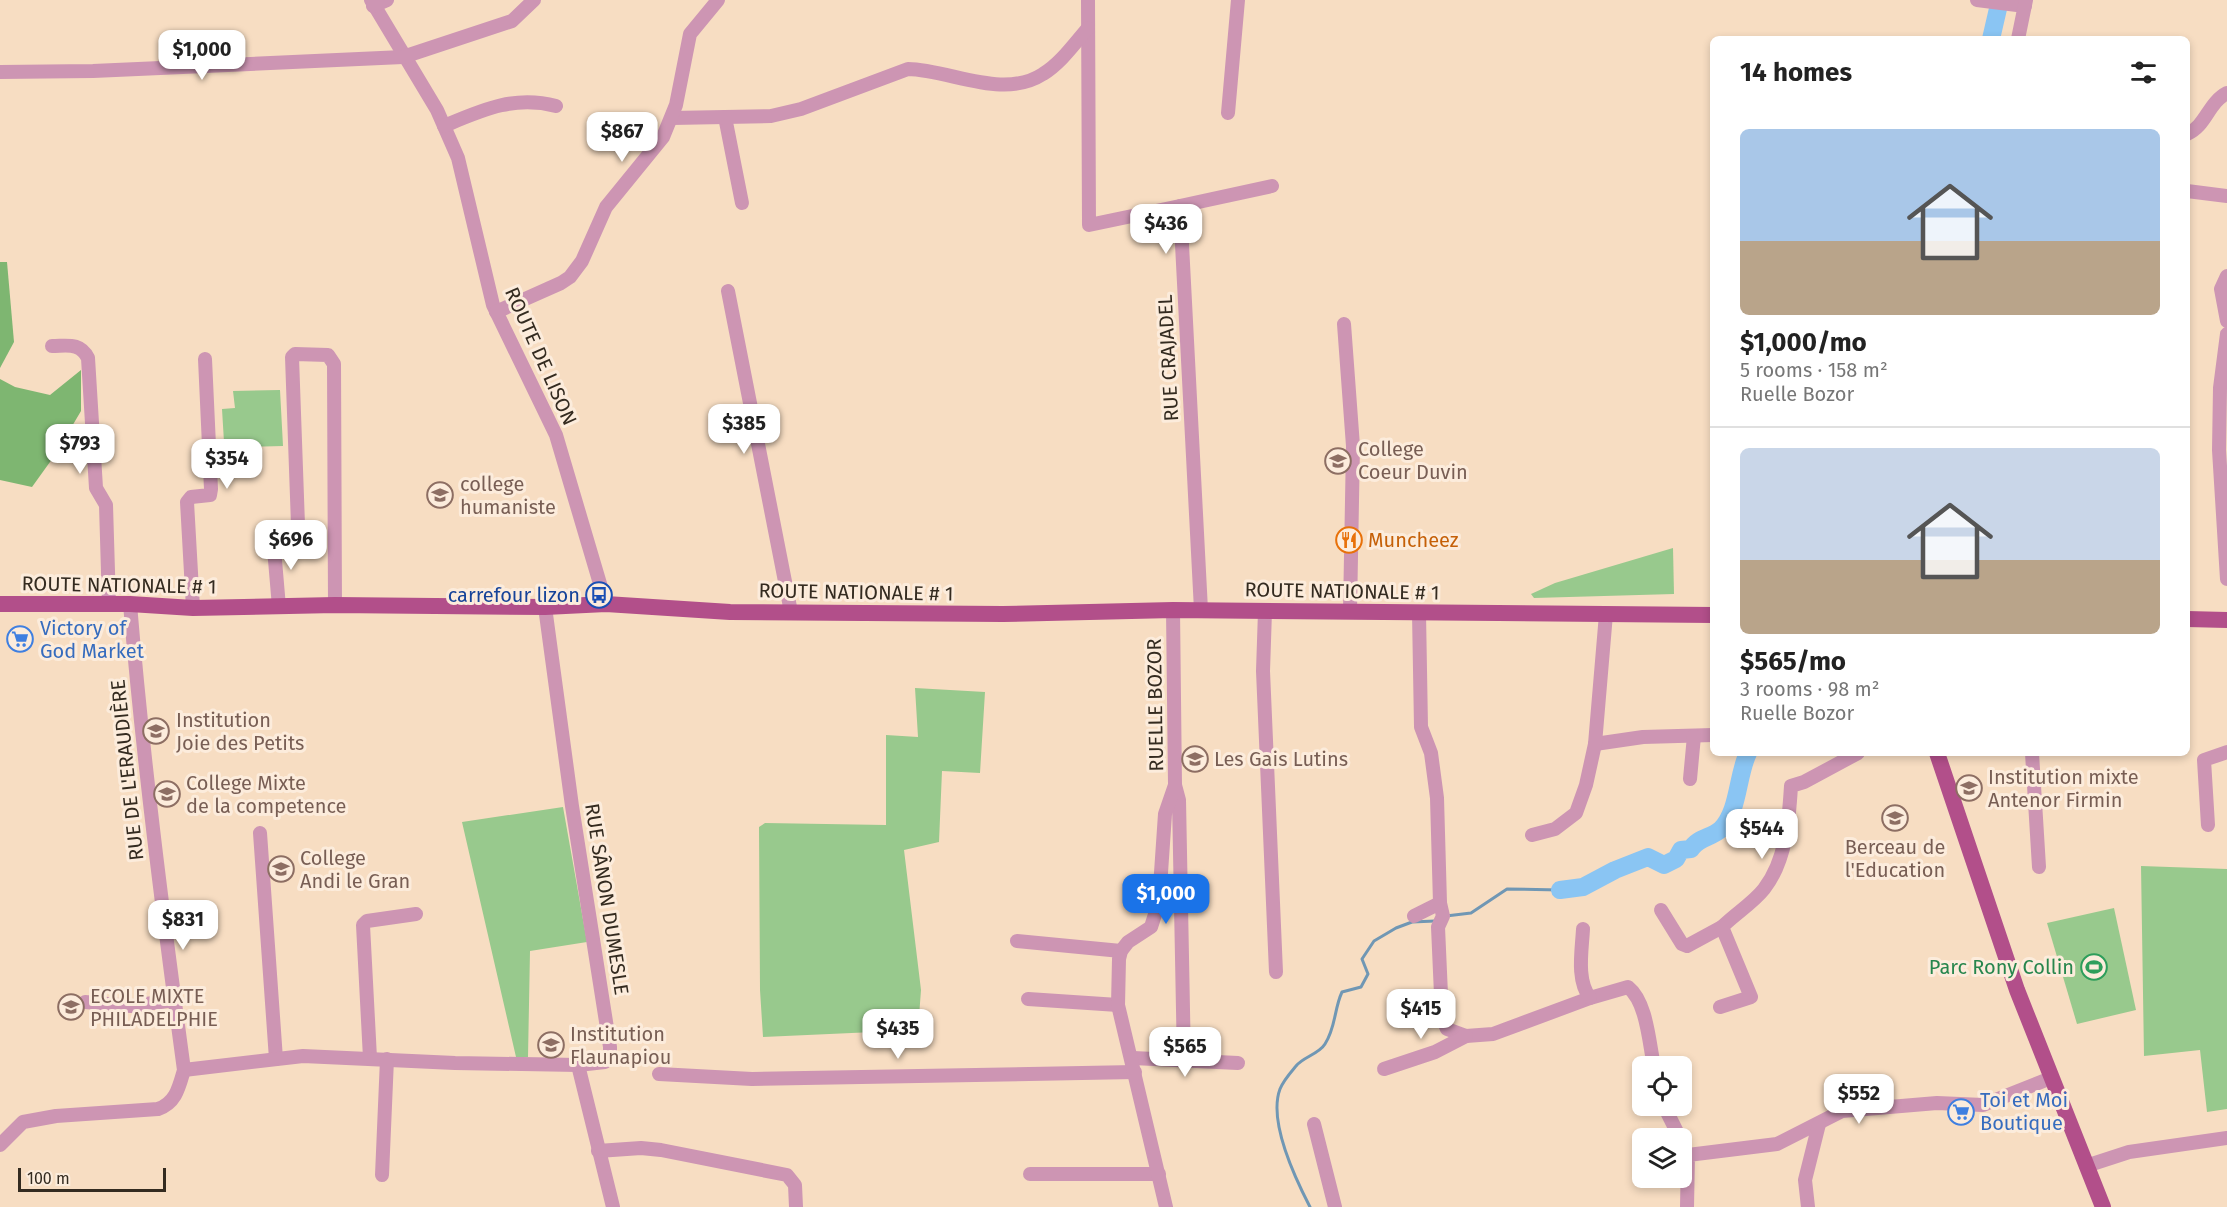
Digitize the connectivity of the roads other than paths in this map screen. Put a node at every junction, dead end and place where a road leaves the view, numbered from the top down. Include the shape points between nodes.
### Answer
1 (387, 0) edge
2 (534, 0) edge
3 (718, 0) edge
4 (1088, 0) edge
5 (1238, 0) edge
6 (1984, 1) edge
7 (372, 3) edge
8 (2021, 3) edge
9 (1088, 28) junction
10 (2018, 36) edge
11 (403, 57) junction
12 (0, 72) edge
13 (2227, 93) edge
14 (556, 106) dead end
15 (1228, 113) dead end
16 (724, 117) junction
17 (672, 118) junction
18 (444, 126) junction
19 (2190, 133) edge
20 (1272, 186) dead end
21 (2190, 191) edge
22 (2227, 196) edge
23 (742, 203) dead end
24 (1180, 206) junction
25 (2227, 276) edge
26 (728, 291) dead end
27 (496, 312) junction
28 (2227, 321) edge
29 (1344, 324) dead end
30 (2227, 334) edge
31 (52, 346) dead end
32 (205, 359) dead end
33 (2227, 579) edge
34 (0, 604) edge
35 (130, 604) junction
36 (606, 604) junction
37 (109, 605) junction
38 (335, 605) junction
39 (279, 607) junction
40 (545, 607) junction
41 (193, 608) junction
42 (1173, 610) junction
43 (1200, 610) junction
44 (1265, 611) junction
45 (1350, 611) junction
46 (791, 612) junction
47 (1419, 613) junction
48 (1606, 614) junction
49 (1710, 615) edge
50 (2190, 619) edge
51 (2227, 620) edge
52 (1694, 735) junction
53 (1710, 735) edge
54 (1595, 744) junction
55 (2227, 752) edge
56 (1852, 756) edge
57 (1938, 756) edge
58 (2032, 756) edge
59 (1690, 779) dead end
60 (1175, 785) junction
61 (2208, 825) dead end
62 (260, 833) dead end
63 (1532, 835) dead end
64 (2039, 867) dead end
65 (1440, 903) junction
66 (1662, 910) dead end
67 (416, 914) dead end
68 (1414, 916) dead end
69 (1722, 927) junction
70 (1583, 928) dead end
71 (1017, 941) dead end
72 (1121, 951) junction
73 (1276, 972) dead end
74 (1590, 998) junction
75 (1028, 999) dead end
76 (175, 1000) junction
77 (85, 1002) dead end
78 (1118, 1005) junction
79 (1719, 1007) dead end
80 (1447, 1029) junction
81 (1466, 1036) junction
82 (1444, 1047) junction
83 (1652, 1056) edge
84 (370, 1058) junction
85 (276, 1059) junction
86 (387, 1059) junction
87 (1185, 1062) junction
88 (1238, 1063) dead end
89 (578, 1065) junction
90 (1134, 1065) junction
91 (1384, 1069) dead end
92 (184, 1071) junction
93 (659, 1074) dead end
94 (2051, 1078) junction
95 (1314, 1125) dead end
96 (1820, 1125) junction
97 (2227, 1138) edge
98 (0, 1145) edge
99 (1692, 1145) edge
100 (598, 1151) junction
101 (2086, 1166) junction
102 (1030, 1174) dead end
103 (1159, 1174) junction
104 (382, 1175) dead end
105 (1686, 1188) edge
106 (613, 1207) edge
107 (796, 1207) edge
108 (1167, 1207) edge
109 (1335, 1207) edge
110 (1687, 1207) edge
111 (1808, 1207) edge
112 (2103, 1207) edge

1 - 7 street
2 - 11 street via 512,21
3 - 17 street via 690,34
4 - 9 street
5 - 15 street
6 - 8 street
7 - 11 street, ROUTE DE LISON
8 - 10 street
9 - 16 street via 1056,64 1020,84 997,85 925,69 892,73 801,109 771,116
9 - 24 street via 1089,225
11 - 12 street
11 - 18 street, ROUTE DE LISON
13 - 19 street via 2217,98 2198,130
14 - 18 street via 537,101 511,102
16 - 17 street
16 - 23 street
17 - 27 street via 663,137 606,207 582,261 570,277
18 - 27 street, ROUTE DE LISON via 458,158 482,268
20 - 24 street
21 - 22 street
24 - 43 street, RUE CRAJADEL
25 - 28 street via 2221,290
26 - 46 street
27 - 36 street, ROUTE DE LISON via 556,435
29 - 45 street via 1353,446
30 - 33 street via 2220,388 2219,450
31 - 37 street via 76,345 84,349 88,358 96,488 106,505
32 - 41 street via 211,489 210,495 190,497 187,502
34 - 37 main road, ROUTE NATIONALE # 1
35 - 37 main road, ROUTE NATIONALE # 1
35 - 41 main road, ROUTE NATIONALE # 1
35 - 76 street, RUE DE L'ERAUDIÈRE via 137,694
36 - 40 main road, ROUTE NATIONALE # 1
36 - 46 main road, ROUTE NATIONALE # 1
38 - 39 main road, ROUTE NATIONALE # 1
38 - 39 street via 334,364 328,354 301,354 292,357 298,525 273,537
38 - 40 main road, ROUTE NATIONALE # 1
39 - 41 main road, ROUTE NATIONALE # 1
40 - 89 street, RUE SÂNON DUMESLE via 610,1047 605,1062
42 - 43 main road, ROUTE NATIONALE # 1
42 - 46 main road, ROUTE NATIONALE # 1 via 1003,615
42 - 60 street, RUELLE BOZOR
43 - 44 main road, ROUTE NATIONALE # 1
44 - 45 main road, ROUTE NATIONALE # 1
44 - 73 street via 1263,671
45 - 47 main road, ROUTE NATIONALE # 1
47 - 48 main road, ROUTE NATIONALE # 1
47 - 65 street via 1421,727 1431,753 1437,798
48 - 49 main road, ROUTE NATIONALE # 1
48 - 54 street
50 - 51 main road
52 - 53 street
52 - 54 street
52 - 59 street
54 - 63 street via 1576,813 1555,829
55 - 61 street via 2204,760
56 - 69 street via 1791,786 1789,822 1778,864 1764,889
57 - 94 main road via 1988,908
58 - 64 street
60 - 72 street, RUELLE BOZOR via 1166,806 1155,916 1150,927
60 - 87 street via 1179,800
62 - 85 street
65 - 68 street
65 - 80 street via 1442,1017
66 - 69 street via 1687,946
67 - 84 street via 367,921 363,925
69 - 79 street via 1751,997
70 - 74 street via 1582,980
71 - 72 street
72 - 78 street
74 - 81 street via 1493,1034
74 - 83 street via 1628,987 1636,994
75 - 78 street
76 - 77 street via 131,1006
76 - 92 street, RUE DE L'ERAUDIÈRE
78 - 90 street
80 - 81 street
80 - 82 street
81 - 82 street
82 - 91 street
84 - 85 street, RUE SÂNON DUMESLE
84 - 86 street, RUE SÂNON DUMESLE
85 - 92 street, RUE SÂNON DUMESLE
86 - 89 street, RUE SÂNON DUMESLE
86 - 104 street
87 - 88 street
87 - 90 street
89 - 100 street
90 - 93 street via 752,1079
90 - 103 street
92 - 98 street, RUE DE L'ERAUDIÈRE via 168,1106 23,1122
94 - 96 street via 1983,1105 1937,1103 1842,1111
94 - 101 main road
95 - 109 street
96 - 99 street via 1777,1144
96 - 111 street via 1805,1180
97 - 101 street via 2129,1152
100 - 106 street
100 - 107 street via 661,1150 787,1175 795,1185
101 - 112 main road
102 - 103 street
103 - 108 street
105 - 110 street

